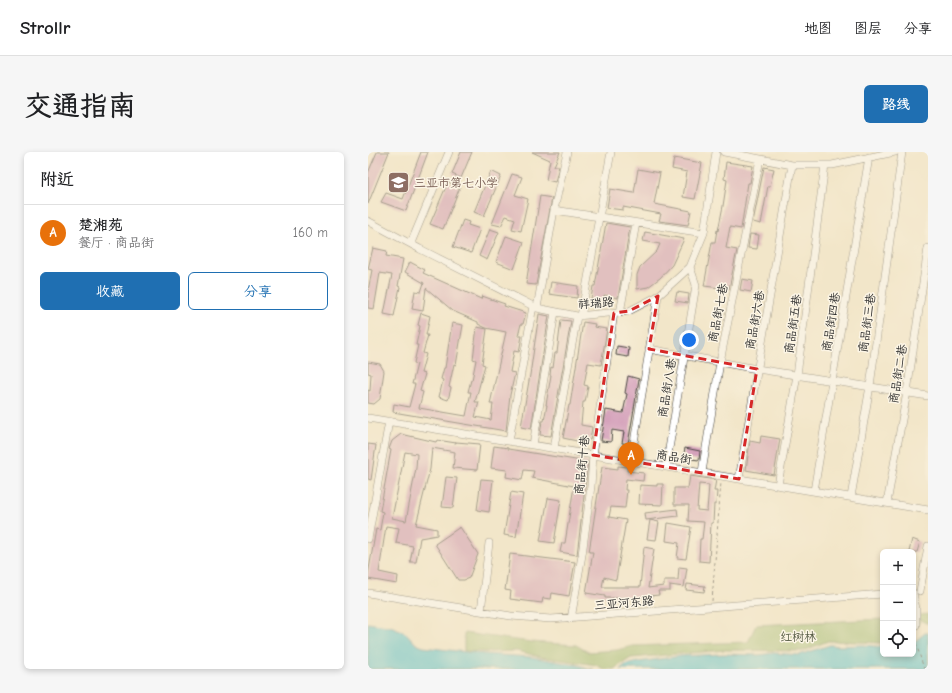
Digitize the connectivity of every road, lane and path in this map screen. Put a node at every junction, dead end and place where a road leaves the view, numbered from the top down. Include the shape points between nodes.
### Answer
1 (449, 152) edge
2 (567, 152) edge
3 (611, 152) edge
4 (716, 152) edge
5 (724, 152) edge
6 (895, 152) edge
7 (902, 152) edge
8 (869, 157) junction
9 (760, 159) junction
10 (792, 165) junction
11 (825, 165) junction
12 (554, 210) junction
13 (598, 217) junction
14 (368, 221) edge
15 (636, 223) junction
16 (704, 233) junction
17 (411, 244) junction
18 (928, 248) edge
19 (690, 267) junction
20 (658, 296) junction
21 (535, 307) junction
22 (555, 312) junction
23 (617, 313) junction
24 (579, 316) junction
25 (649, 348) junction
26 (684, 355) junction
27 (720, 362) junction
28 (758, 369) junction
29 (797, 375) junction
30 (832, 380) junction
31 (870, 386) junction
32 (907, 392) junction
33 (928, 396) edge
34 (368, 418) edge
35 (389, 422) junction
36 (509, 441) junction
37 (533, 445) junction
38 (554, 448) junction
39 (593, 455) junction
40 (630, 461) junction
41 (666, 467) junction
42 (702, 472) junction
43 (721, 476) junction
44 (739, 479) junction
45 (778, 485) junction
46 (814, 491) junction
47 (851, 497) junction
48 (887, 503) junction
49 (928, 510) edge
50 (368, 540) edge
51 (489, 543) dead end
52 (928, 546) edge
53 (919, 592) edge
54 (368, 593) edge
55 (880, 594) edge
56 (712, 608) junction
57 (481, 612) junction
58 (571, 619) junction
59 (916, 621) edge
60 (916, 643) edge
61 (924, 669) edge

1 - 17 street
2 - 12 street
3 - 13 street
4 - 16 street, 祥瑞路
5 - 9 street
6 - 8 street
7 - 31 street, 商品街三巷
8 - 11 street
8 - 30 street, 商品街四巷
9 - 10 street
9 - 27 street, 商品街七巷
10 - 11 street
10 - 28 street, 商品街六巷
11 - 29 street, 商品街五巷
12 - 13 street
12 - 21 street
13 - 15 street
13 - 24 street
14 - 17 street, 祥瑞路
15 - 16 street
15 - 23 street, 商品街十巷
16 - 19 street, 祥瑞路
17 - 21 street, 祥瑞路
18 - 32 street, 商品街二巷
19 - 20 street, 祥瑞路
19 - 26 street, 商品街八巷 via 696,285
20 - 23 street, 祥瑞路 via 629,311
20 - 25 street
21 - 22 street, 祥瑞路
21 - 36 street
22 - 24 street, 祥瑞路
22 - 37 street
23 - 24 street, 祥瑞路
23 - 39 street, 商品街十巷
24 - 38 street
25 - 26 street
25 - 40 street
26 - 27 street
26 - 41 street, 商品街八巷
27 - 28 street
27 - 42 street, 商品街七巷
28 - 29 street
28 - 44 street, 商品街六巷
29 - 30 street
29 - 45 street, 商品街五巷
30 - 31 street
30 - 46 street, 商品街四巷
31 - 32 street
31 - 47 street, 商品街三巷
32 - 33 street
32 - 48 street, 商品街二巷
34 - 35 street, 商品街
35 - 36 street, 商品街
35 - 50 street
36 - 37 street, 商品街
37 - 38 street, 商品街
38 - 39 street, 商品街
39 - 40 street, 商品街
39 - 58 street, 商品街十巷 via 582,555
40 - 41 street, 商品街
41 - 42 street, 商品街
42 - 43 street, 商品街
43 - 44 street, 商品街
43 - 56 path
44 - 45 street, 商品街
45 - 46 street, 商品街
46 - 47 street, 商品街
47 - 48 street, 商品街
48 - 49 street, 商品街
51 - 57 street
52 - 53 street
53 - 59 street
54 - 57 street, 三亚河东路
55 - 56 street, 三亚河东路
56 - 58 street, 三亚河东路
57 - 58 street, 三亚河东路 via 545,619
60 - 61 path

